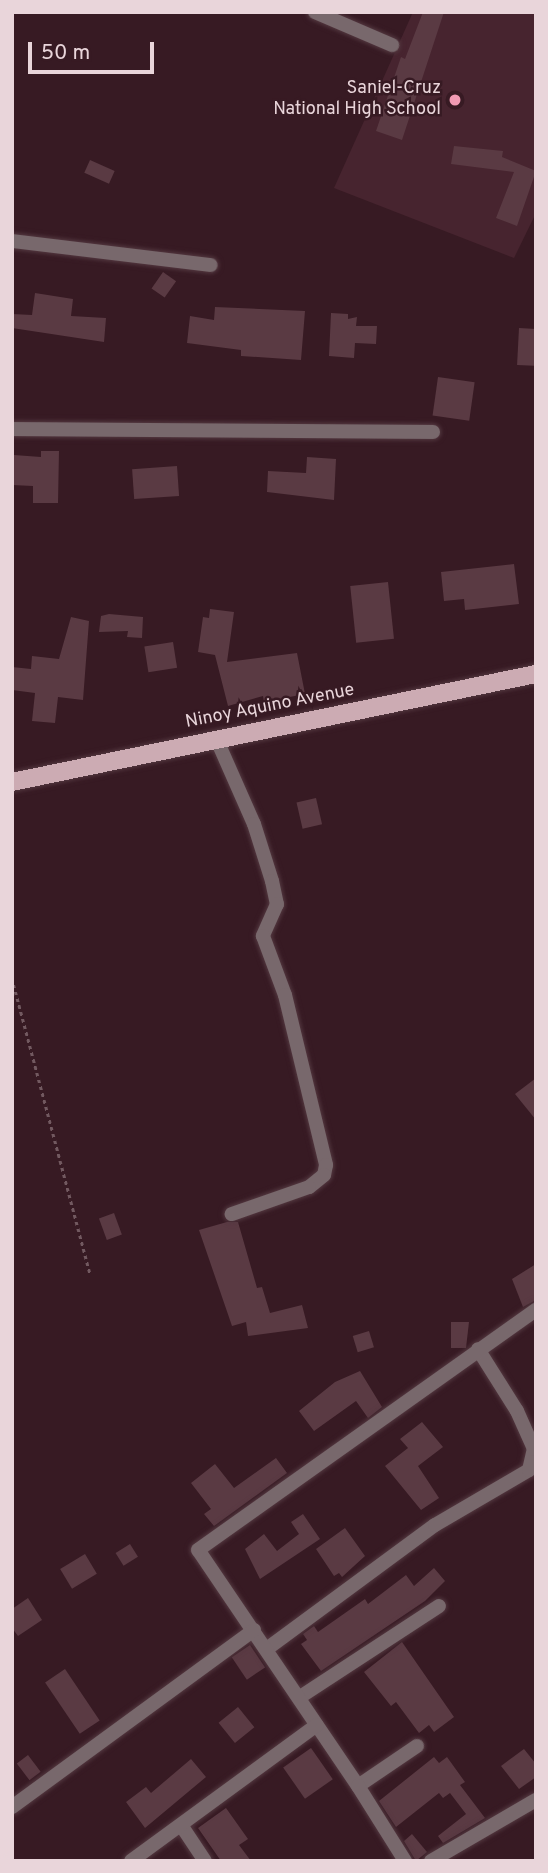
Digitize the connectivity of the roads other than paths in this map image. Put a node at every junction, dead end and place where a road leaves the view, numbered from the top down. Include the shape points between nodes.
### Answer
1 (315, 12) edge
2 (392, 45) dead end
3 (12, 241) edge
4 (211, 265) dead end
5 (12, 429) edge
6 (433, 432) dead end
7 (536, 674) edge
8 (216, 738) junction
9 (12, 782) edge
10 (232, 1214) dead end
11 (536, 1310) edge
12 (478, 1349) junction
13 (439, 1606) dead end
14 (254, 1630) junction
15 (268, 1648) junction
16 (300, 1697) junction
17 (317, 1725) junction
18 (417, 1746) dead end
19 (358, 1786) junction
20 (536, 1800) edge
21 (12, 1807) edge
22 (180, 1825) junction
23 (131, 1861) edge
24 (205, 1861) edge
25 (405, 1861) edge
26 (431, 1861) edge

1 - 2 street
3 - 4 street
5 - 6 street
7 - 8 main road, Ninoy Aquino Avenue
8 - 9 main road, Ninoy Aquino Avenue
8 - 10 street via 254,824 272,881 277,904 263,936 285,995 326,1165 324,1175 309,1187
11 - 12 street
12 - 14 street via 198,1550
12 - 15 street via 517,1410 534,1449 529,1470 435,1525
13 - 16 street
14 - 15 street
14 - 21 street
15 - 16 street
16 - 17 street
17 - 19 street
17 - 22 street
18 - 19 street
19 - 25 street
20 - 26 street
22 - 23 street
22 - 24 street

